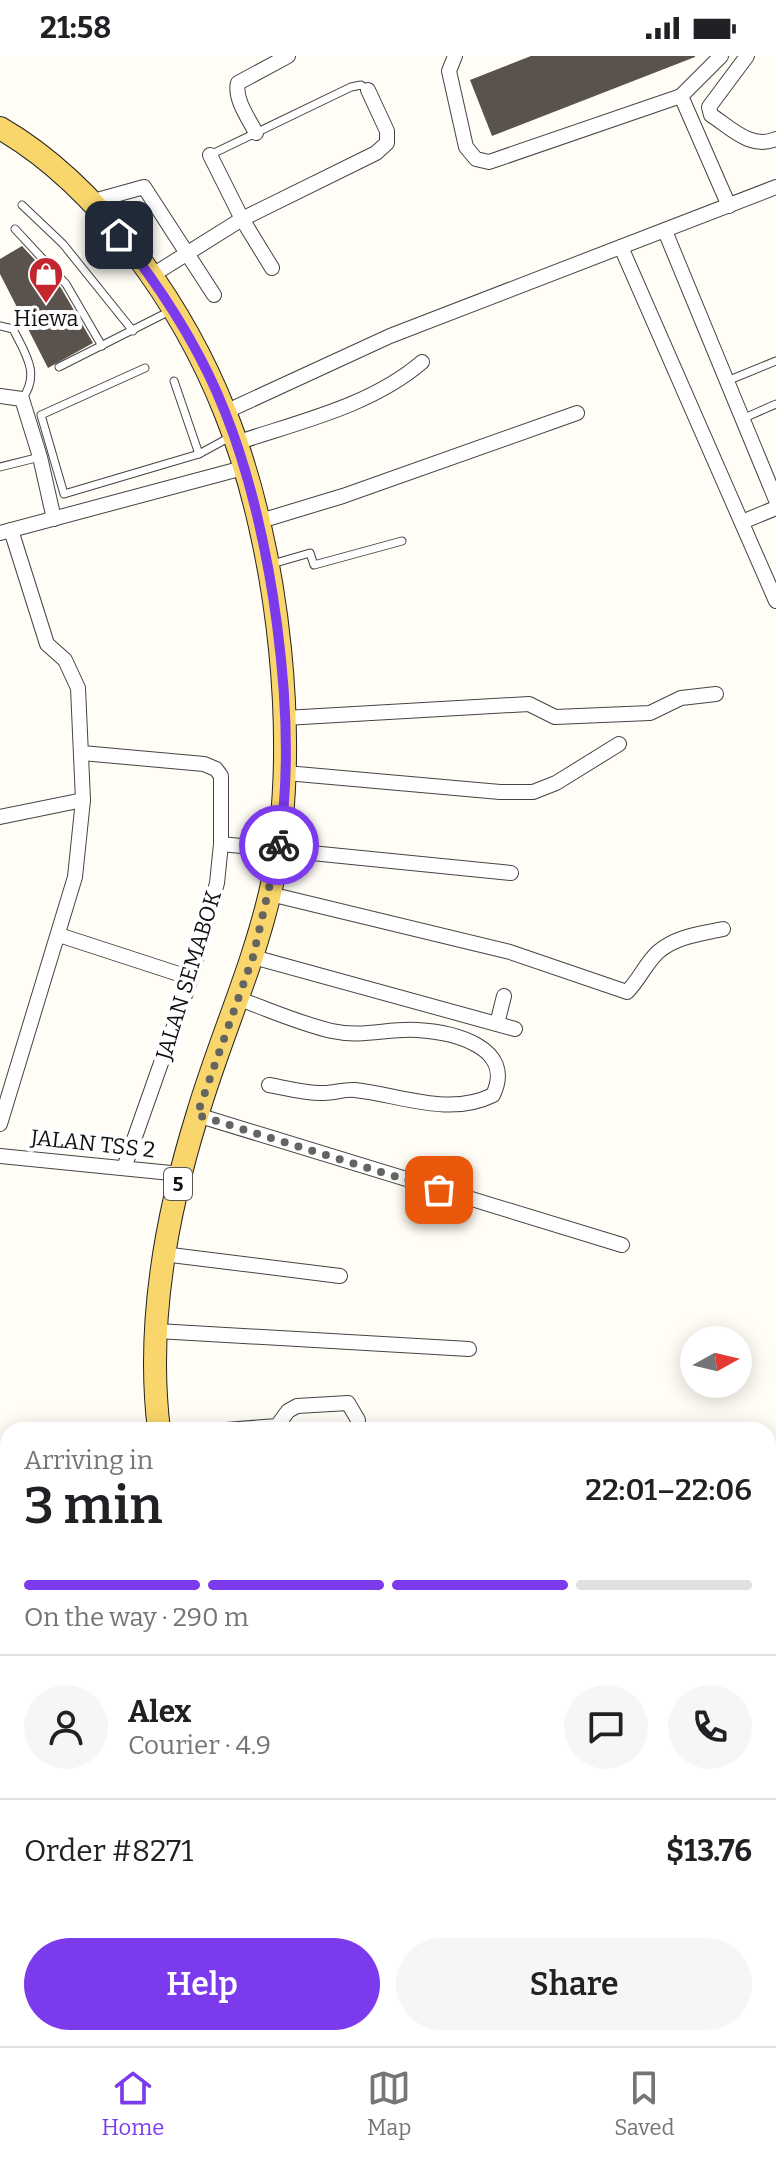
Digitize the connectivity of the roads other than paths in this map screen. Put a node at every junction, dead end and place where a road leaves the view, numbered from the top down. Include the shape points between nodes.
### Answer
1 (288, 56) edge
2 (455, 56) edge
3 (721, 56) edge
4 (747, 56) edge
5 (368, 90) joint
6 (681, 96) junction
7 (0, 128) edge
8 (256, 133) junction
9 (776, 139) edge
10 (210, 155) joint
11 (776, 187) edge
12 (90, 202) junction
13 (22, 205) dead end
14 (729, 206) junction
15 (242, 219) junction
16 (15, 229) dead end
17 (665, 231) junction
18 (621, 247) junction
19 (188, 252) junction
20 (272, 268) dead end
21 (151, 276) junction
22 (214, 295) dead end
23 (172, 310) junction
24 (0, 326) edge
25 (133, 331) junction
26 (102, 346) junction
27 (776, 361) edge
28 (422, 362) dead end
29 (59, 367) dead end
30 (145, 368) dead end
31 (174, 381) dead end
32 (727, 381) junction
33 (0, 396) edge
34 (22, 399) junction
35 (776, 404) edge
36 (225, 412) junction
37 (577, 413) dead end
38 (742, 419) junction
39 (234, 439) junction
40 (199, 454) junction
41 (40, 457) junction
42 (0, 467) edge
43 (243, 468) junction
44 (776, 500) edge
45 (776, 508) edge
46 (54, 519) junction
47 (257, 522) junction
48 (742, 522) junction
49 (6, 532) edge
50 (402, 541) dead end
51 (266, 565) junction
52 (776, 601) edge
53 (716, 694) dead end
54 (285, 718) junction
55 (619, 744) dead end
56 (82, 753) junction
57 (286, 773) junction
58 (83, 800) junction
59 (0, 817) edge
60 (221, 844) junction
61 (278, 851) junction
62 (511, 873) dead end
63 (270, 894) junction
64 (723, 929) dead end
65 (59, 935) junction
66 (253, 957) junction
67 (191, 978) junction
68 (504, 996) dead end
69 (239, 999) junction
70 (497, 1024) junction
71 (515, 1029) dead end
72 (269, 1085) dead end
73 (5, 1089) edge
74 (197, 1115) junction
75 (0, 1124) edge
76 (0, 1156) edge
77 (124, 1168) junction
78 (181, 1174) junction
79 (622, 1245) dead end
80 (163, 1254) junction
81 (340, 1276) dead end
82 (157, 1331) junction
83 (469, 1349) dead end
84 (358, 1420) dead end
85 (158, 1422) edge
86 (280, 1422) edge

1 - 8 street via 238,83 240,101
2 - 6 street via 449,71 466,147 476,159 489,162
3 - 6 street
4 - 9 street via 709,107 711,115 753,143
5 - 8 lane via 351,87
5 - 15 street via 387,131 387,143
6 - 14 street
7 - 12 main road, 5 via 37,151
8 - 10 lane
10 - 15 street
11 - 14 street
12 - 19 street via 144,187
12 - 21 main road, 5
13 - 25 lane via 63,244
14 - 17 street
15 - 19 street
15 - 20 street
16 - 26 lane via 66,284
17 - 18 street
17 - 32 street
18 - 36 street via 390,336
18 - 48 street
19 - 21 street
19 - 22 street
21 - 23 main road, 5
23 - 25 lane
23 - 36 main road, 5
24 - 34 lane via 13,329 31,365 31,383
25 - 26 lane
26 - 29 lane
27 - 32 lane
28 - 39 street via 383,389 330,412
30 - 40 lane via 41,415 64,494
31 - 40 lane
32 - 38 street
33 - 34 street
34 - 41 street
35 - 38 lane
36 - 39 main road, 5
37 - 47 street
38 - 44 street
39 - 40 lane
39 - 43 main road, 5
41 - 42 lane
41 - 46 street
43 - 46 street
43 - 47 main road, 5
45 - 48 street
46 - 49 street
47 - 51 main road, 5
48 - 52 street
49 - 56 street via 47,644 65,660 78,688
50 - 51 lane via 314,565 310,553
51 - 54 main road, 5
53 - 54 street via 681,698 650,713 555,717 529,704
54 - 57 main road, 5
55 - 57 street via 533,792
56 - 58 street
56 - 60 street, JALAN SEMABOK via 216,769 221,776
57 - 61 main road, 5
58 - 59 street
58 - 65 street via 75,877
60 - 61 street
60 - 67 street, JALAN SEMABOK via 217,883
61 - 62 street
61 - 63 main road, 5
63 - 64 street via 510,952 627,992 670,943
63 - 66 main road, 5
65 - 67 street
65 - 73 street
66 - 69 main road, 5
66 - 70 street
67 - 77 street, JALAN SEMABOK
68 - 70 street
69 - 72 street via 331,1031 377,1035 415,1029 458,1038 490,1052 499,1073 493,1095 451,1106 356,1090 326,1093
69 - 74 main road, 5
70 - 71 street
73 - 75 street
74 - 78 main road, 5
74 - 79 street
76 - 77 street, JALAN TSS 2
77 - 78 street, JALAN TSS 2
78 - 80 main road, 5
80 - 81 street
80 - 82 main road, 5
82 - 83 street
82 - 85 main road, 5
84 - 86 street via 348,1403 297,1406

